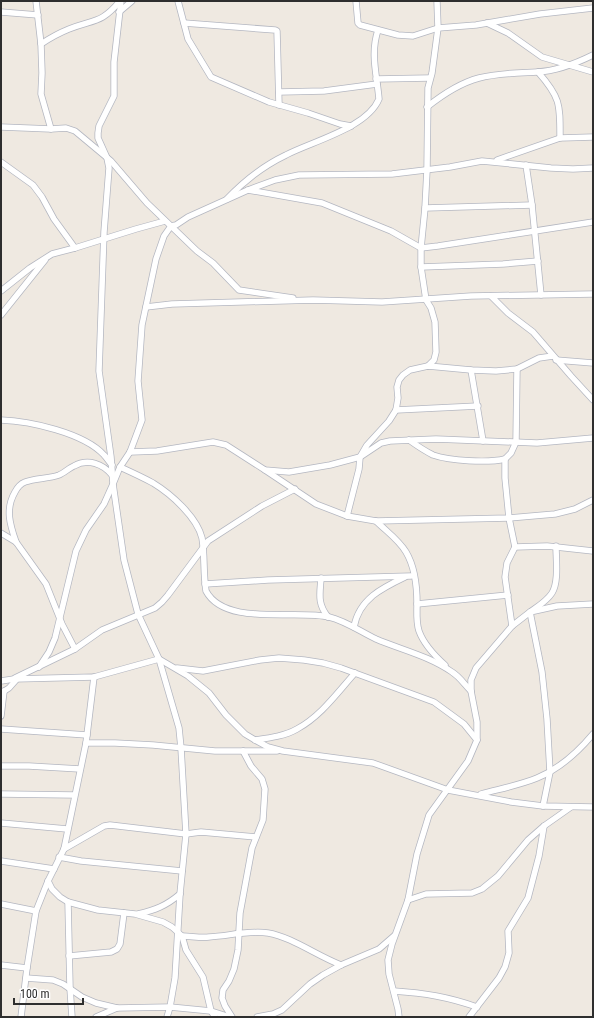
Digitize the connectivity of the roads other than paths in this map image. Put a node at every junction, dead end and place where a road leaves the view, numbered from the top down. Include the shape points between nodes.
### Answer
1 (36, 1) edge
2 (120, 1) edge
3 (132, 1) edge
4 (178, 1) edge
5 (356, 1) edge
6 (437, 1) edge
7 (593, 8) edge
8 (1, 12) edge
9 (119, 12) junction
10 (38, 15) junction
11 (184, 23) junction
12 (487, 23) junction
13 (438, 28) junction
14 (378, 30) junction
15 (41, 44) junction
16 (593, 55) edge
17 (572, 65) junction
18 (538, 72) junction
19 (593, 72) edge
20 (430, 78) junction
21 (377, 81) junction
22 (279, 92) junction
23 (279, 105) junction
24 (427, 107) junction
25 (351, 126) junction
26 (1, 127) edge
27 (51, 129) junction
28 (593, 137) edge
29 (560, 138) junction
30 (107, 158) junction
31 (494, 161) junction
32 (1, 162) edge
33 (526, 165) junction
34 (593, 168) edge
35 (427, 170) junction
36 (248, 190) junction
37 (223, 202) junction
38 (532, 205) junction
39 (425, 208) junction
40 (165, 221) junction
41 (593, 222) edge
42 (171, 226) junction
43 (535, 231) junction
44 (103, 238) junction
45 (74, 248) junction
46 (421, 248) junction
47 (48, 256) junction
48 (538, 261) junction
49 (421, 267) junction
50 (1, 291) edge
51 (593, 294) edge
52 (541, 295) junction
53 (491, 296) junction
54 (313, 300) junction
55 (426, 300) junction
56 (146, 307) junction
57 (1, 314) edge
58 (554, 358) junction
59 (593, 363) edge
60 (428, 366) junction
61 (517, 369) junction
62 (471, 370) junction
63 (593, 400) edge
64 (478, 406) junction
65 (396, 410) junction
66 (1, 420) edge
67 (593, 438) edge
68 (409, 440) junction
69 (483, 441) junction
70 (516, 442) junction
71 (130, 452) junction
72 (360, 457) junction
73 (505, 459) junction
74 (112, 466) junction
75 (120, 467) junction
76 (265, 470) junction
77 (112, 475) junction
78 (113, 484) junction
79 (295, 489) junction
80 (593, 500) edge
81 (347, 516) junction
82 (509, 518) junction
83 (376, 521) junction
84 (1, 533) edge
85 (16, 542) junction
86 (556, 546) junction
87 (202, 547) junction
88 (515, 547) junction
89 (593, 551) edge
90 (412, 573) junction
91 (321, 578) junction
92 (205, 584) junction
93 (508, 595) junction
94 (417, 604) junction
95 (593, 604) edge
96 (530, 612) junction
97 (138, 614) junction
98 (60, 616) junction
99 (328, 617) junction
100 (512, 626) junction
101 (354, 627) junction
102 (75, 649) junction
103 (159, 659) junction
104 (39, 667) junction
105 (175, 668) junction
106 (453, 672) junction
107 (355, 673) junction
108 (94, 677) junction
109 (16, 679) junction
110 (1, 681) edge
111 (471, 691) junction
112 (3, 692) edge
113 (1, 716) edge
114 (1, 729) edge
115 (593, 734) edge
116 (87, 735) junction
117 (255, 740) junction
118 (477, 740) junction
119 (86, 744) junction
120 (181, 748) junction
121 (243, 751) junction
122 (283, 751) junction
123 (1, 766) edge
124 (80, 769) junction
125 (550, 772) junction
126 (448, 790) junction
127 (1, 794) edge
128 (74, 795) junction
129 (479, 795) junction
130 (543, 806) junction
131 (571, 806) junction
132 (593, 807) edge
133 (1, 823) edge
134 (544, 826) junction
135 (67, 829) junction
136 (186, 834) junction
137 (256, 837) junction
138 (64, 849) junction
139 (59, 857) junction
140 (1, 861) edge
141 (54, 869) junction
142 (182, 871) junction
143 (48, 881) junction
144 (180, 894) junction
145 (408, 900) junction
146 (68, 902) junction
147 (1, 904) edge
148 (36, 911) junction
149 (124, 913) junction
150 (135, 914) junction
151 (239, 932) junction
152 (396, 934) junction
153 (180, 935) junction
154 (69, 956) junction
155 (1, 965) edge
156 (341, 965) junction
157 (27, 968) junction
158 (26, 978) junction
159 (70, 988) junction
160 (394, 991) junction
161 (170, 1007) junction
162 (477, 1007) junction
163 (117, 1008) junction
164 (211, 1011) junction
165 (21, 1017) edge
166 (72, 1017) edge
167 (96, 1017) edge
168 (167, 1017) edge
169 (215, 1017) edge
170 (231, 1017) edge
171 (257, 1017) edge
172 (398, 1017) edge
173 (469, 1017) edge

1 - 10 street
2 - 9 street
2 - 15 street via 104,17 67,30
3 - 9 street
4 - 11 street
5 - 14 street via 358,23 365,28
6 - 13 street
7 - 12 street
8 - 10 street
9 - 30 street via 114,62 114,96 98,133
10 - 15 street
11 - 22 street via 275,30
11 - 23 street via 188,39 211,77
12 - 13 street
12 - 17 street via 508,33 542,57
13 - 14 street via 413,36
13 - 20 street
14 - 21 street via 374,45
15 - 27 street via 41,94
16 - 17 street
17 - 18 street
17 - 19 street
18 - 24 street via 502,74 476,79
18 - 29 street via 556,97 559,106
20 - 21 street
20 - 24 street
21 - 22 street via 324,90
21 - 25 street via 377,105 371,113
22 - 23 street
23 - 25 street
24 - 35 street
25 - 37 street via 285,155 242,183
26 - 27 street
27 - 30 street via 66,128 75,131
28 - 29 street
29 - 31 street
30 - 40 street
30 - 44 street via 109,174
31 - 33 street
31 - 35 street
32 - 45 street via 33,185
33 - 34 street
33 - 38 street
35 - 36 street via 378,174 299,175
35 - 39 street
36 - 37 street
36 - 46 street via 322,203 391,231
37 - 42 street
38 - 39 street
38 - 43 street
39 - 46 street
40 - 42 street
40 - 44 street
41 - 43 street
42 - 54 street via 239,290
42 - 56 street via 164,236 156,259
43 - 46 street
43 - 48 street
44 - 45 street
44 - 74 street via 98,371
45 - 47 street
46 - 49 street
47 - 50 street
47 - 57 street
48 - 49 street
48 - 52 street
49 - 55 street
51 - 52 street
52 - 53 street
53 - 55 street
53 - 58 street via 533,332
54 - 55 street
54 - 56 street
55 - 60 street via 432,308 436,344 434,360
56 - 71 street via 142,325 138,381 142,420
58 - 59 street
58 - 61 street via 539,358
58 - 63 street
60 - 62 street
60 - 65 street via 410,370 399,380
61 - 62 street
61 - 70 street
62 - 64 street
64 - 65 street
64 - 69 street
65 - 72 street
66 - 74 street via 28,422 74,436 97,449
67 - 70 street via 557,442
68 - 69 street
68 - 72 street via 381,443
68 - 73 street via 438,456 469,461
69 - 70 street
70 - 73 street
71 - 75 street
71 - 76 street via 157,451 213,442 226,445
72 - 76 street via 289,472
72 - 81 street via 360,468
73 - 82 street
74 - 77 street
75 - 78 street
75 - 87 street via 170,495 199,529
76 - 79 street
77 - 78 street
77 - 85 street via 100,464 82,463 58,476 21,484 13,495 9,507
78 - 97 street via 124,560
78 - 98 street via 76,551
79 - 81 street via 316,504
79 - 87 street via 262,506 214,536
80 - 82 street via 575,509 555,514
81 - 83 street
82 - 83 street
82 - 88 street
83 - 90 street via 401,544 407,553
84 - 85 street
85 - 98 street via 46,584
86 - 88 street
86 - 89 street
86 - 96 street via 554,589 551,595
87 - 92 street
87 - 97 street via 162,602 155,608
88 - 93 street via 507,563 505,577
90 - 91 street
90 - 94 street
90 - 101 street via 375,593 360,611
91 - 92 street
91 - 99 street via 320,602
92 - 99 street via 206,591 216,603 233,609 252,614
93 - 94 street
93 - 100 street
94 - 106 street via 419,632 426,646
95 - 96 street via 557,606
96 - 100 street
96 - 125 street via 542,672
97 - 102 street via 102,630
97 - 103 street
98 - 102 street
98 - 104 street via 55,638
99 - 101 street
100 - 111 street via 476,668 471,680
101 - 106 street via 376,639 425,657
102 - 104 street
103 - 105 street
103 - 108 street
103 - 120 street via 179,728
104 - 109 street
105 - 107 street via 203,671 279,658 323,663
105 - 117 street via 209,693 226,715
106 - 111 street
107 - 117 street via 325,708 296,730
107 - 118 street via 434,702 464,724
108 - 109 street
108 - 116 street
109 - 110 street
109 - 112 street
111 - 118 street via 477,722
112 - 113 street
114 - 116 street
115 - 125 street via 570,757
116 - 119 street
117 - 122 street
118 - 126 street via 468,761
119 - 120 street via 115,743
119 - 124 street
120 - 121 street
120 - 136 street
121 - 122 street
121 - 137 street via 262,779 265,789 263,820
122 - 126 street via 373,763
123 - 124 street
124 - 128 street
125 - 129 street
125 - 130 street
126 - 129 street
126 - 145 street via 429,814 417,854
127 - 128 street
128 - 135 street
129 - 130 street
130 - 131 street
131 - 132 street
131 - 134 street
133 - 135 street
134 - 145 street via 528,840 498,876 482,889 472,893 426,894
134 - 162 street via 528,898 508,932 509,953 504,967 499,978
135 - 138 street
136 - 137 street via 201,832
136 - 138 street via 110,825
136 - 142 street
137 - 151 street via 240,913
138 - 139 street
139 - 141 street
139 - 142 street via 93,863
140 - 141 street
141 - 143 street
142 - 144 street
143 - 146 street via 52,889
143 - 148 street
144 - 150 street via 155,910
144 - 153 street
145 - 152 street
146 - 149 street via 98,910
146 - 154 street
147 - 148 street
148 - 157 street
149 - 150 street
149 - 154 street via 118,949
150 - 153 street via 163,922
151 - 153 street via 209,937
151 - 156 street via 267,933 283,937
151 - 170 street via 234,969 223,990 222,998
152 - 156 street via 379,949
152 - 160 street via 388,960
153 - 161 street
153 - 164 street via 202,977
154 - 159 street
155 - 157 street
156 - 171 street via 310,984 282,1010
157 - 158 street
158 - 159 street via 53,980
158 - 165 street
159 - 163 street via 96,1003
159 - 166 street
160 - 162 street via 438,995
160 - 172 street
161 - 163 street
161 - 164 street
161 - 168 street
162 - 173 street
163 - 167 street
164 - 169 street
164 - 170 street

